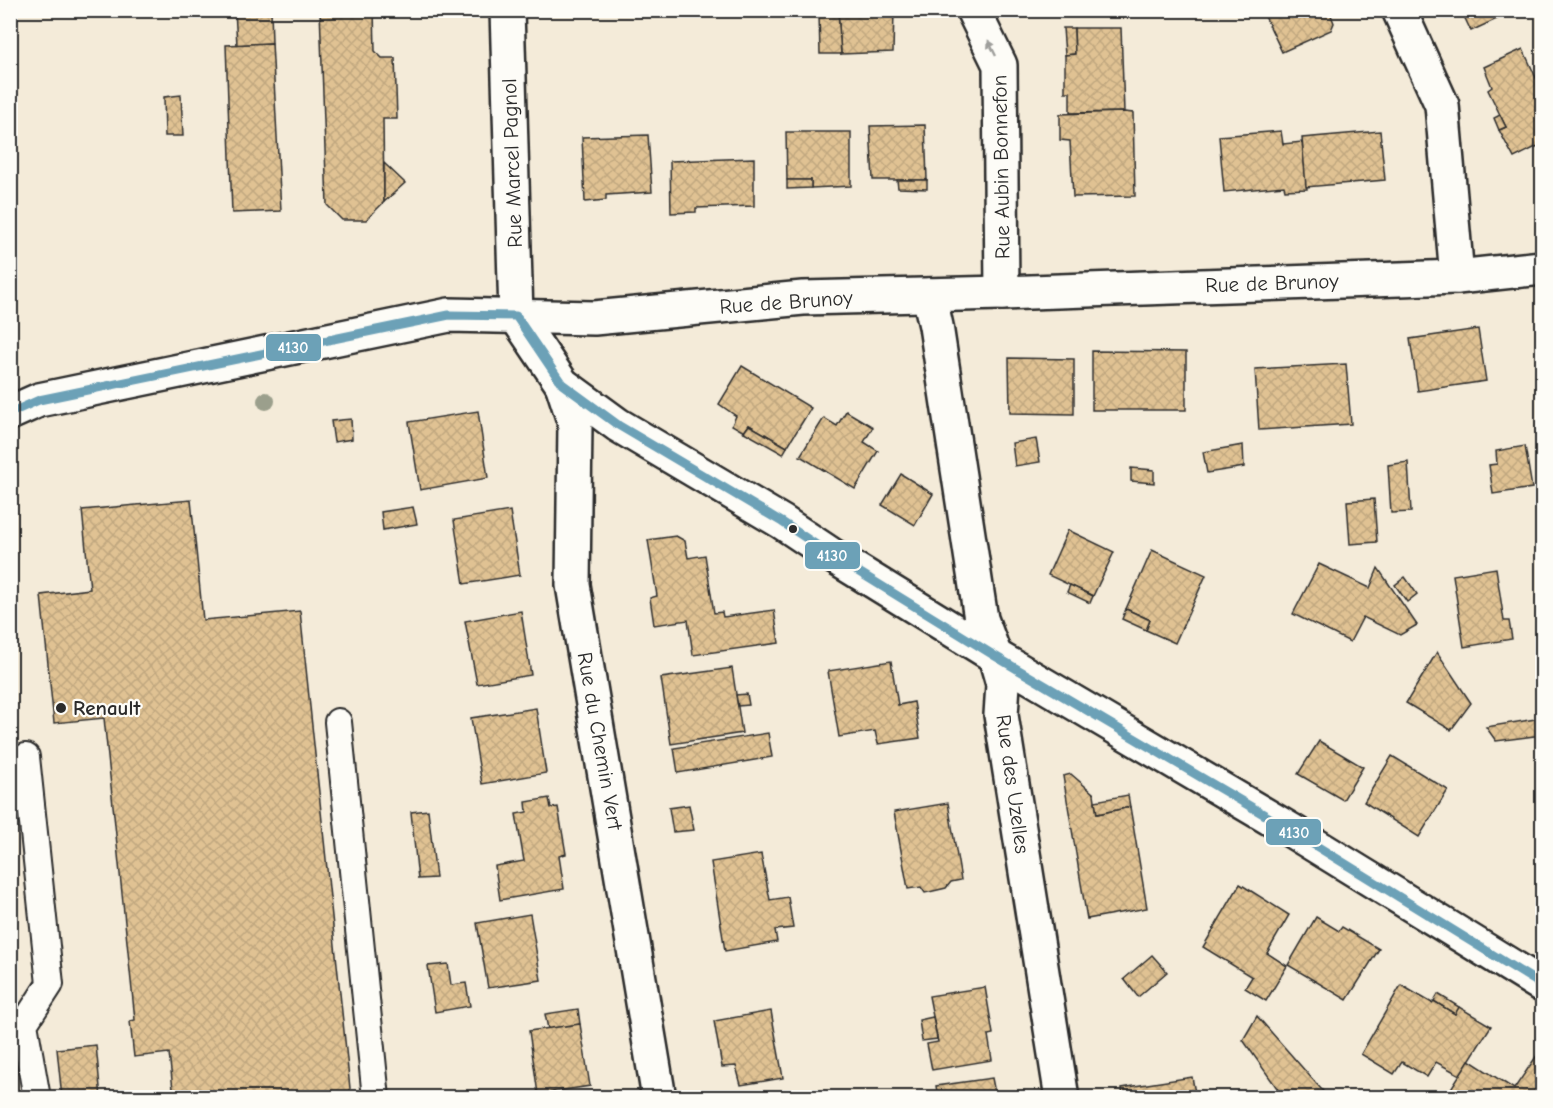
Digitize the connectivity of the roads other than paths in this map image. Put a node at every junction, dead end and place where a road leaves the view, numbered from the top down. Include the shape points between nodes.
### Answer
1 (507, 10) edge
2 (974, 10) edge
3 (1399, 10) edge
4 (1542, 268) edge
5 (1457, 277) junction
6 (1002, 293) junction
7 (929, 295) junction
8 (516, 316) junction
9 (562, 384) junction
10 (20, 403) edge
11 (995, 656) junction
12 (338, 722) dead end
13 (26, 757) dead end
14 (1542, 985) edge
15 (37, 1098) edge
16 (376, 1098) edge
17 (659, 1098) edge
18 (1062, 1098) edge

1 - 8 street, Rue Marcel Pagnol
6 -> 2 street, Rue Aubin Bonnefon via 1000,65
3 - 5 street via 1442,105
4 - 5 street, Rue de Brunoy
5 - 6 street, Rue de Brunoy
6 - 7 street, Rue de Brunoy
7 - 8 street, Rue de Brunoy via 803,298 594,318
7 - 11 street, Rue des Uzelles via 981,620
8 - 9 street
8 - 10 street, Rue de Brunoy via 448,315
9 - 11 street via 618,425
9 - 17 street, Rue du Chemin Vert via 575,423 573,585
11 - 14 street via 1292,831
11 - 18 street, Rue des Uzelles via 1003,684 1001,715
12 - 16 lane
13 - 15 lane via 50,984 24,1024

